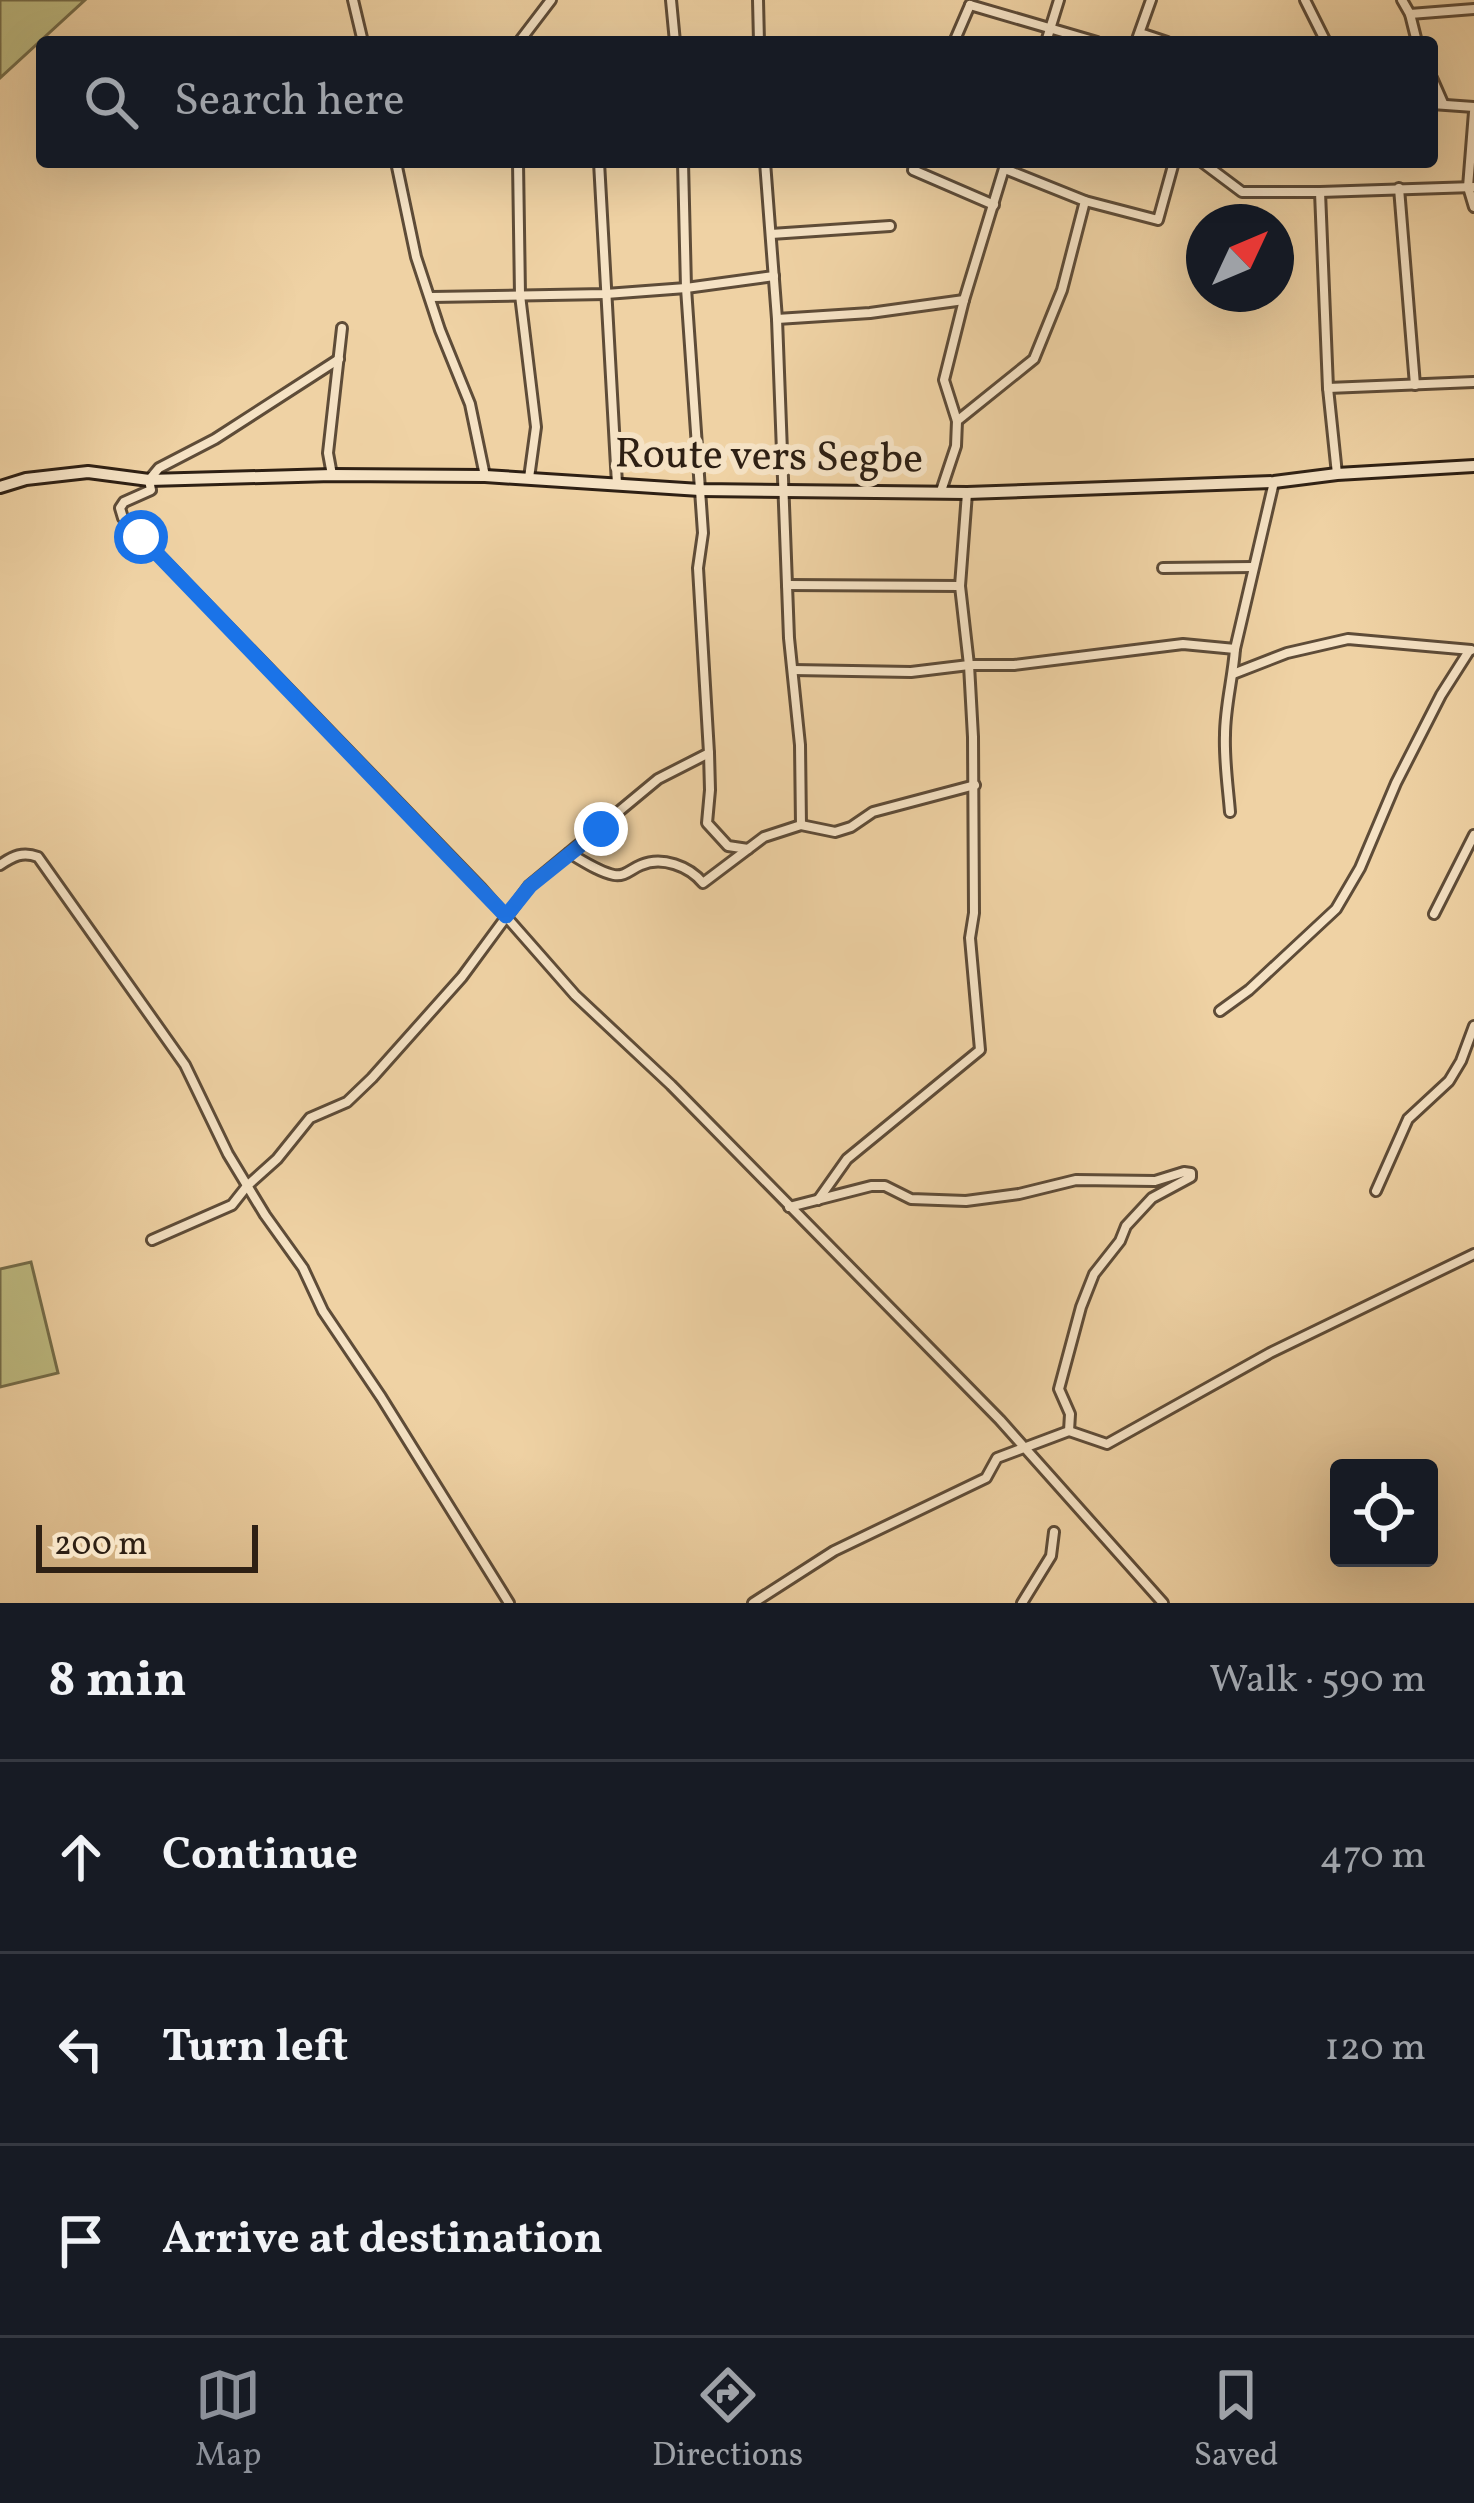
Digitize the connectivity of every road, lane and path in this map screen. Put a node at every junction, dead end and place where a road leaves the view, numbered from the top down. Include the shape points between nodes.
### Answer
1 (353, 0) edge
2 (551, 0) edge
3 (670, 0) edge
4 (758, 0) edge
5 (1059, 0) edge
6 (1151, 0) edge
7 (1305, 0) edge
8 (1402, 0) edge
9 (971, 2) edge
10 (1474, 9) edge
11 (1410, 14) junction
12 (1051, 29) junction
13 (362, 36) edge
14 (524, 36) edge
15 (674, 36) edge
16 (759, 36) edge
17 (957, 36) edge
18 (1048, 36) edge
19 (1076, 36) edge
20 (1138, 36) edge
21 (1323, 36) edge
22 (1416, 36) edge
23 (1438, 92) edge
24 (1438, 103) edge
25 (1443, 103) junction
26 (1474, 109) edge
27 (397, 168) edge
28 (518, 168) edge
29 (599, 168) edge
30 (683, 168) edge
31 (766, 168) edge
32 (914, 168) edge
33 (1004, 168) edge
34 (1010, 168) edge
35 (1172, 168) edge
36 (1210, 168) edge
37 (1471, 187) edge
38 (1399, 188) junction
39 (1320, 192) junction
40 (1085, 201) junction
41 (994, 205) junction
42 (1474, 207) edge
43 (890, 226) dead end
44 (771, 234) junction
45 (774, 276) junction
46 (686, 288) junction
47 (606, 294) junction
48 (520, 295) junction
49 (430, 297) junction
50 (964, 300) junction
51 (777, 320) junction
52 (342, 328) dead end
53 (339, 359) junction
54 (1474, 382) edge
55 (1415, 385) junction
56 (1328, 388) junction
57 (957, 421) junction
58 (1474, 466) edge
59 (1336, 474) junction
60 (332, 475) junction
61 (485, 476) junction
62 (530, 478) junction
63 (149, 480) junction
64 (1274, 482) junction
65 (617, 484) junction
66 (0, 487) edge
67 (700, 490) junction
68 (941, 491) junction
69 (782, 492) junction
70 (967, 494) junction
71 (1252, 567) junction
72 (1162, 568) dead end
73 (787, 584) junction
74 (960, 586) junction
75 (1234, 650) junction
76 (1472, 650) edge
77 (969, 665) junction
78 (793, 670) junction
79 (1233, 674) junction
80 (709, 753) junction
81 (975, 785) junction
82 (1229, 812) dead end
83 (801, 825) junction
84 (1474, 835) edge
85 (748, 849) junction
86 (569, 853) junction
87 (0, 865) edge
88 (1434, 914) dead end
89 (506, 916) junction
90 (1220, 1011) dead end
91 (1474, 1026) edge
92 (247, 1186) junction
93 (1376, 1191) dead end
94 (817, 1201) junction
95 (789, 1208) junction
96 (152, 1240) dead end
97 (1474, 1254) edge
98 (1069, 1431) junction
99 (1023, 1447) junction
100 (1054, 1532) dead end
101 (508, 1603) edge
102 (752, 1603) edge
103 (1022, 1603) edge
104 (1163, 1603) edge

1 - 13 street
2 - 14 street
3 - 15 street
4 - 16 street
5 - 12 street
6 - 20 street
7 - 21 street
8 - 11 street
9 - 12 street
9 - 17 street
10 - 11 street
11 - 22 street
12 - 18 street
12 - 19 street
23 - 25 street
24 - 25 street
25 - 26 street
26 - 37 street
27 - 49 street
28 - 48 street
29 - 47 street
30 - 46 street
31 - 44 street
32 - 41 street
33 - 41 street
34 - 40 street
35 - 40 street via 1158,220
36 - 39 street via 1242,192
37 - 38 street
37 - 42 street
38 - 39 street
38 - 55 street
39 - 56 street
40 - 57 street via 1034,359
41 - 50 street
43 - 44 street
44 - 45 street
45 - 46 street
45 - 51 street
46 - 47 street
46 - 67 street
47 - 48 street
47 - 65 street
48 - 49 street
48 - 62 street via 536,427
49 - 61 street via 470,404
50 - 51 street
50 - 57 street via 944,380
51 - 69 street
52 - 53 street
53 - 60 street
53 - 63 street
54 - 55 street
55 - 56 street
56 - 59 street
57 - 68 street
58 - 59 main road, Route vers Segbe
59 - 64 main road, Route vers Segbe
60 - 61 main road, Route vers Segbe
60 - 63 main road, Route vers Segbe
61 - 62 main road, Route vers Segbe
62 - 65 main road, Route vers Segbe
63 - 66 main road, Route vers Segbe via 88,472
63 - 89 street via 151,490 124,502 123,518
64 - 70 main road, Route vers Segbe
64 - 71 street
65 - 67 main road, Route vers Segbe
67 - 69 main road, Route vers Segbe
67 - 80 street
68 - 69 main road, Route vers Segbe
68 - 70 main road, Route vers Segbe
69 - 73 street
70 - 74 street
71 - 72 street
71 - 75 street
73 - 74 street
73 - 78 street
74 - 77 street
75 - 77 street via 1183,644
75 - 79 street
76 - 79 street via 1348,639
76 - 90 street via 1441,695 1336,909
77 - 78 street
77 - 81 street
78 - 83 street
79 - 82 street via 1225,737
80 - 85 street via 707,823 728,846
80 - 86 street via 658,779
81 - 83 street via 873,812 836,832
81 - 94 street via 970,938 980,1050 847,1159
83 - 85 street
84 - 88 street
85 - 86 street via 704,883 694,871 655,861 613,875
86 - 89 street
87 - 92 street via 38,856 185,1065
89 - 92 street via 372,1078 347,1102 310,1118
89 - 95 street
91 - 93 street via 1449,1081 1408,1118
92 - 96 street via 232,1205
92 - 101 street
94 - 95 street
94 - 98 street via 871,1186 923,1201 966,1201 1076,1180 1191,1173 1151,1198 1094,1274 1059,1389
95 - 99 street
97 - 98 street via 1107,1444
98 - 99 street
99 - 102 street via 997,1458 986,1478 834,1551
99 - 104 street
100 - 103 street via 1051,1556

